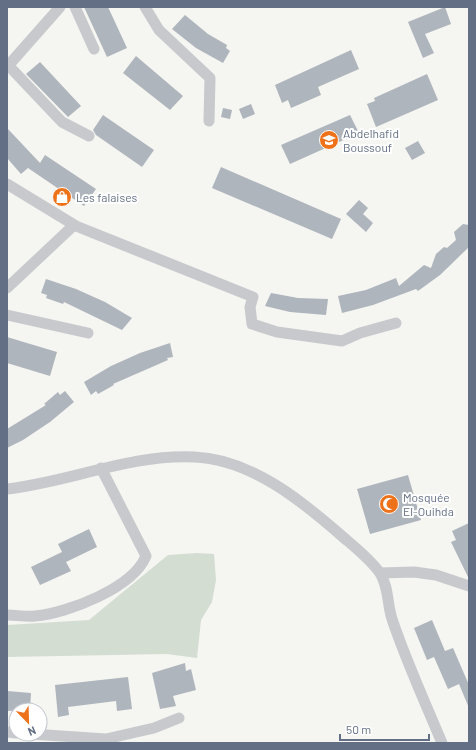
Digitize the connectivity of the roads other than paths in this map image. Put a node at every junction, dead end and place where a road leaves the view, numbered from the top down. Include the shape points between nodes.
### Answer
1 (60, 7) edge
2 (75, 7) edge
3 (146, 7) edge
4 (94, 50) dead end
5 (8, 66) edge
6 (209, 121) dead end
7 (89, 136) dead end
8 (7, 184) edge
9 (74, 225) junction
10 (7, 288) edge
11 (7, 315) edge
12 (396, 323) dead end
13 (88, 333) dead end
14 (101, 468) junction
15 (7, 489) edge
16 (380, 573) junction
17 (469, 586) edge
18 (7, 615) edge
19 (179, 718) dead end
20 (48, 735) edge
21 (442, 743) edge

1 - 5 street
2 - 4 street
3 - 6 street via 159,30 210,78
5 - 7 street via 62,122
8 - 9 street
9 - 10 street
9 - 12 street via 253,297 250,307 252,324 268,330 342,341
11 - 13 street
14 - 15 street via 37,486
14 - 16 street via 168,458 195,457 221,460 274,484 322,519 367,558
14 - 18 street via 146,556 142,564 120,584 77,606 35,616
16 - 17 street via 414,572 436,575
16 - 21 street via 385,583 392,619
19 - 20 street via 154,728 106,739

